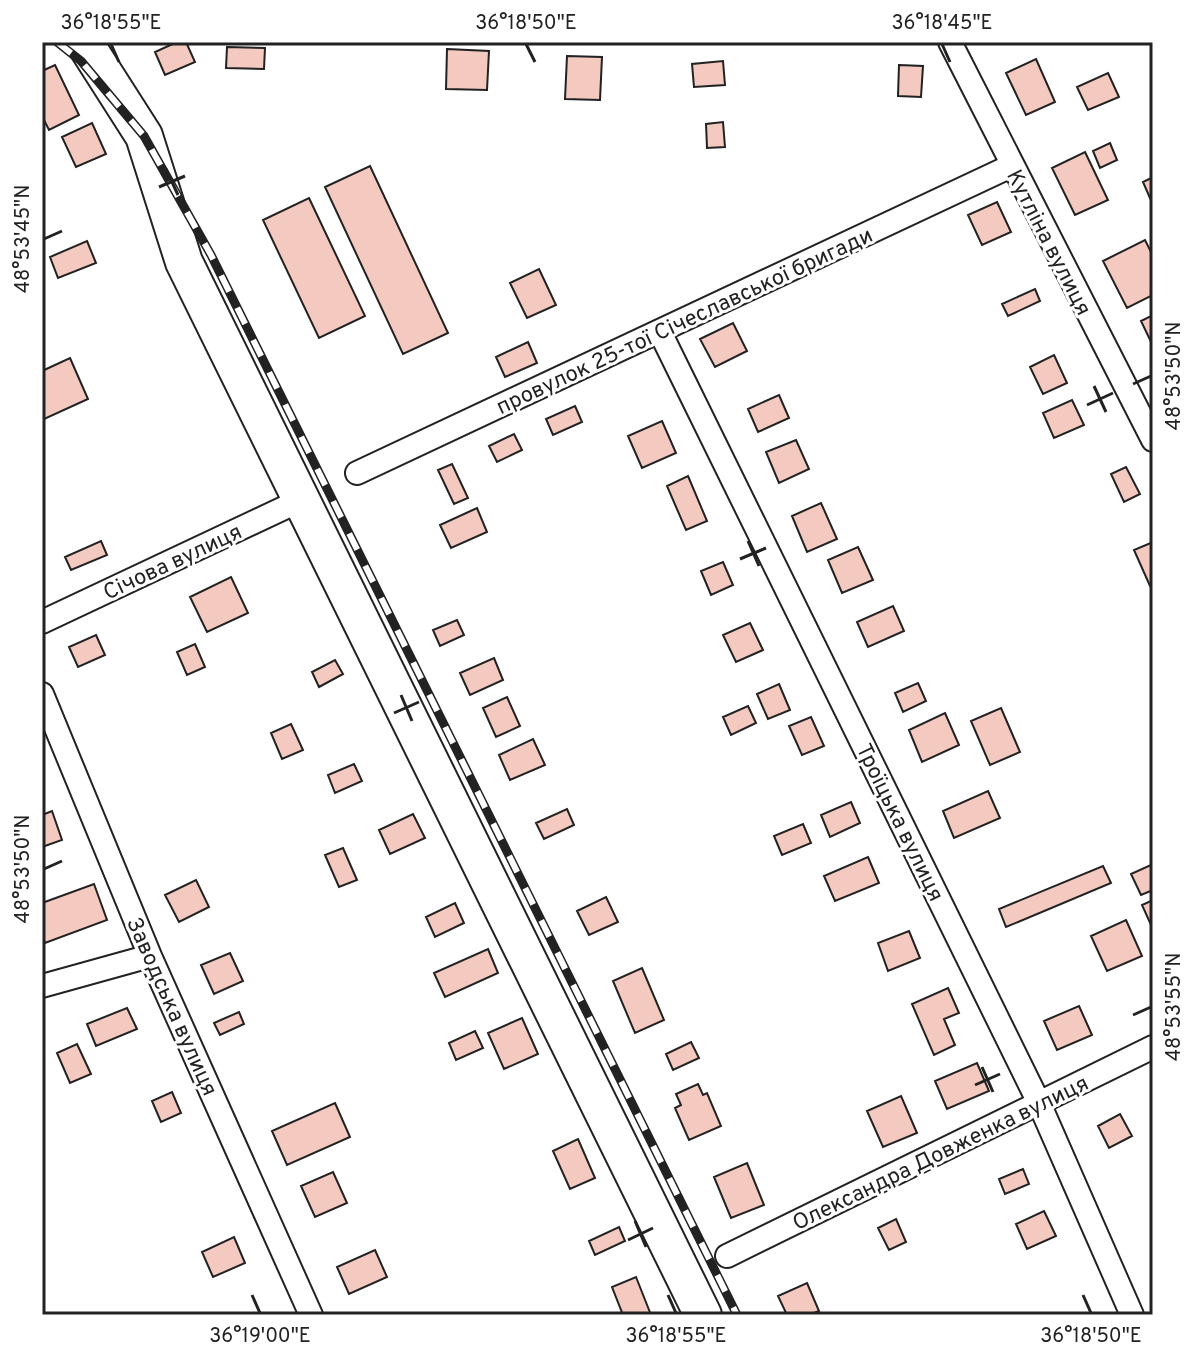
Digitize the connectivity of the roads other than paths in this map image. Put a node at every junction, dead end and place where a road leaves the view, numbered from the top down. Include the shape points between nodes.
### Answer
1 (84, 42) edge
2 (950, 42) edge
3 (1011, 166) junction
4 (660, 332) junction
5 (1153, 440) edge
6 (357, 473) dead end
7 (301, 500) junction
8 (42, 622) edge
9 (42, 694) edge
10 (150, 956) junction
11 (42, 986) edge
12 (1153, 1047) edge
13 (1039, 1103) junction
14 (727, 1256) dead end
15 (311, 1315) edge
16 (703, 1315) edge
17 (1132, 1315) edge

1 - 7 main road via 144,136 184,262
2 - 3 street, Кутліна вулиця
3 - 4 street, провулок 25-тої Січеславської бригади
3 - 5 street, Кутліна вулиця
4 - 6 street, провулок 25-тої Січеславської бригади
4 - 13 street, Троїцька вулиця
7 - 8 street, Січова вулиця
7 - 16 main road
9 - 10 street, Заводська вулиця
10 - 11 street
10 - 15 street, Заводська вулиця
12 - 13 street, Олександра Довженка вулиця
13 - 14 street, Олександра Довженка вулиця
13 - 17 street, Троїцька вулиця

